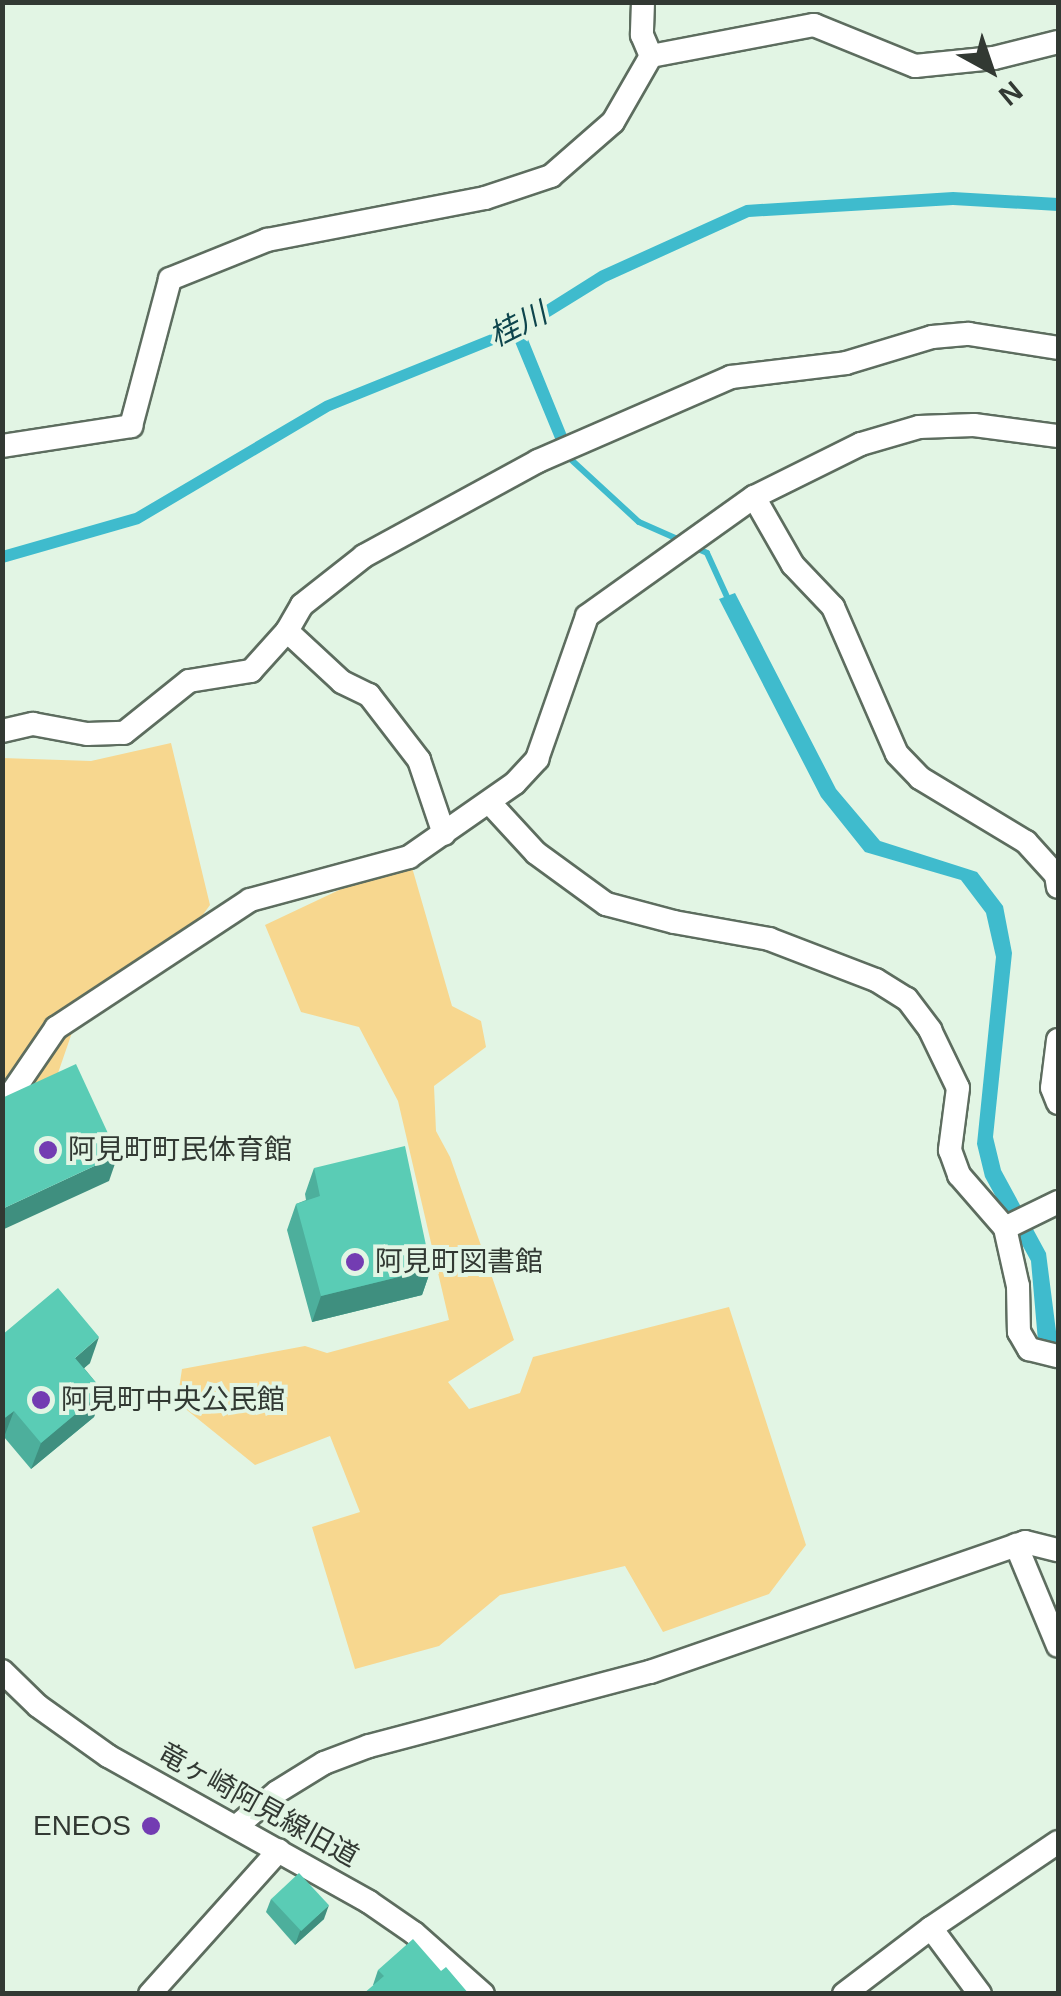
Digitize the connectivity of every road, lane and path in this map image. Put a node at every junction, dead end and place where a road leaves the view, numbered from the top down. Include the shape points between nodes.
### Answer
1 (643, 2) edge
2 (1058, 42) edge
3 (651, 56) junction
4 (1058, 348) edge
5 (1058, 436) edge
6 (2, 446) edge
7 (754, 497) junction
8 (287, 631) junction
9 (2, 730) edge
10 (490, 802) junction
11 (444, 834) junction
12 (1058, 887) edge
13 (1058, 1040) edge
14 (2, 1098) edge
15 (1058, 1103) edge
16 (1058, 1202) edge
17 (1005, 1228) junction
18 (1058, 1356) edge
19 (1016, 1545) junction
20 (1058, 1550) edge
21 (1058, 1646) edge
22 (2, 1671) edge
23 (237, 1826) junction
24 (280, 1850) junction
25 (1055, 1852) edge
26 (931, 1928) junction
27 (150, 1994) edge
28 (483, 1994) edge
29 (844, 1994) edge
30 (980, 1994) edge

1 - 3 street via 642,35
2 - 3 street via 994,58 914,66 814,25
3 - 6 street via 612,122 550,176 485,198 267,240 170,279 131,426
4 - 8 street via 969,334 932,336 846,363 731,377 538,461 364,556 302,605
5 - 7 street via 974,424 919,426 861,444
7 - 10 street via 586,616 537,759
7 - 12 street via 792,565 833,606 897,754 920,778 1026,842 1056,875
8 - 9 street via 251,671 189,681 124,733 33,724
8 - 11 street via 342,682 368,695 419,760
10 - 11 street
10 - 17 street via 536,853 606,904 770,939 907,999 958,1088 950,1150 959,1176
11 - 14 street via 410,857 250,900 56,1028
13 - 15 street via 1052,1088
16 - 17 street
17 - 18 street via 1018,1286 1019,1332 1029,1350
19 - 20 street
19 - 21 street
19 - 23 street via 650,1672 324,1762
22 - 23 street, 竜ヶ崎阿見線旧道 via 74,1734
23 - 24 street, 竜ヶ崎阿見線旧道
24 - 27 street
24 - 28 street, 竜ヶ崎阿見線旧道 via 414,1933
25 - 26 street
26 - 29 street
26 - 30 street

